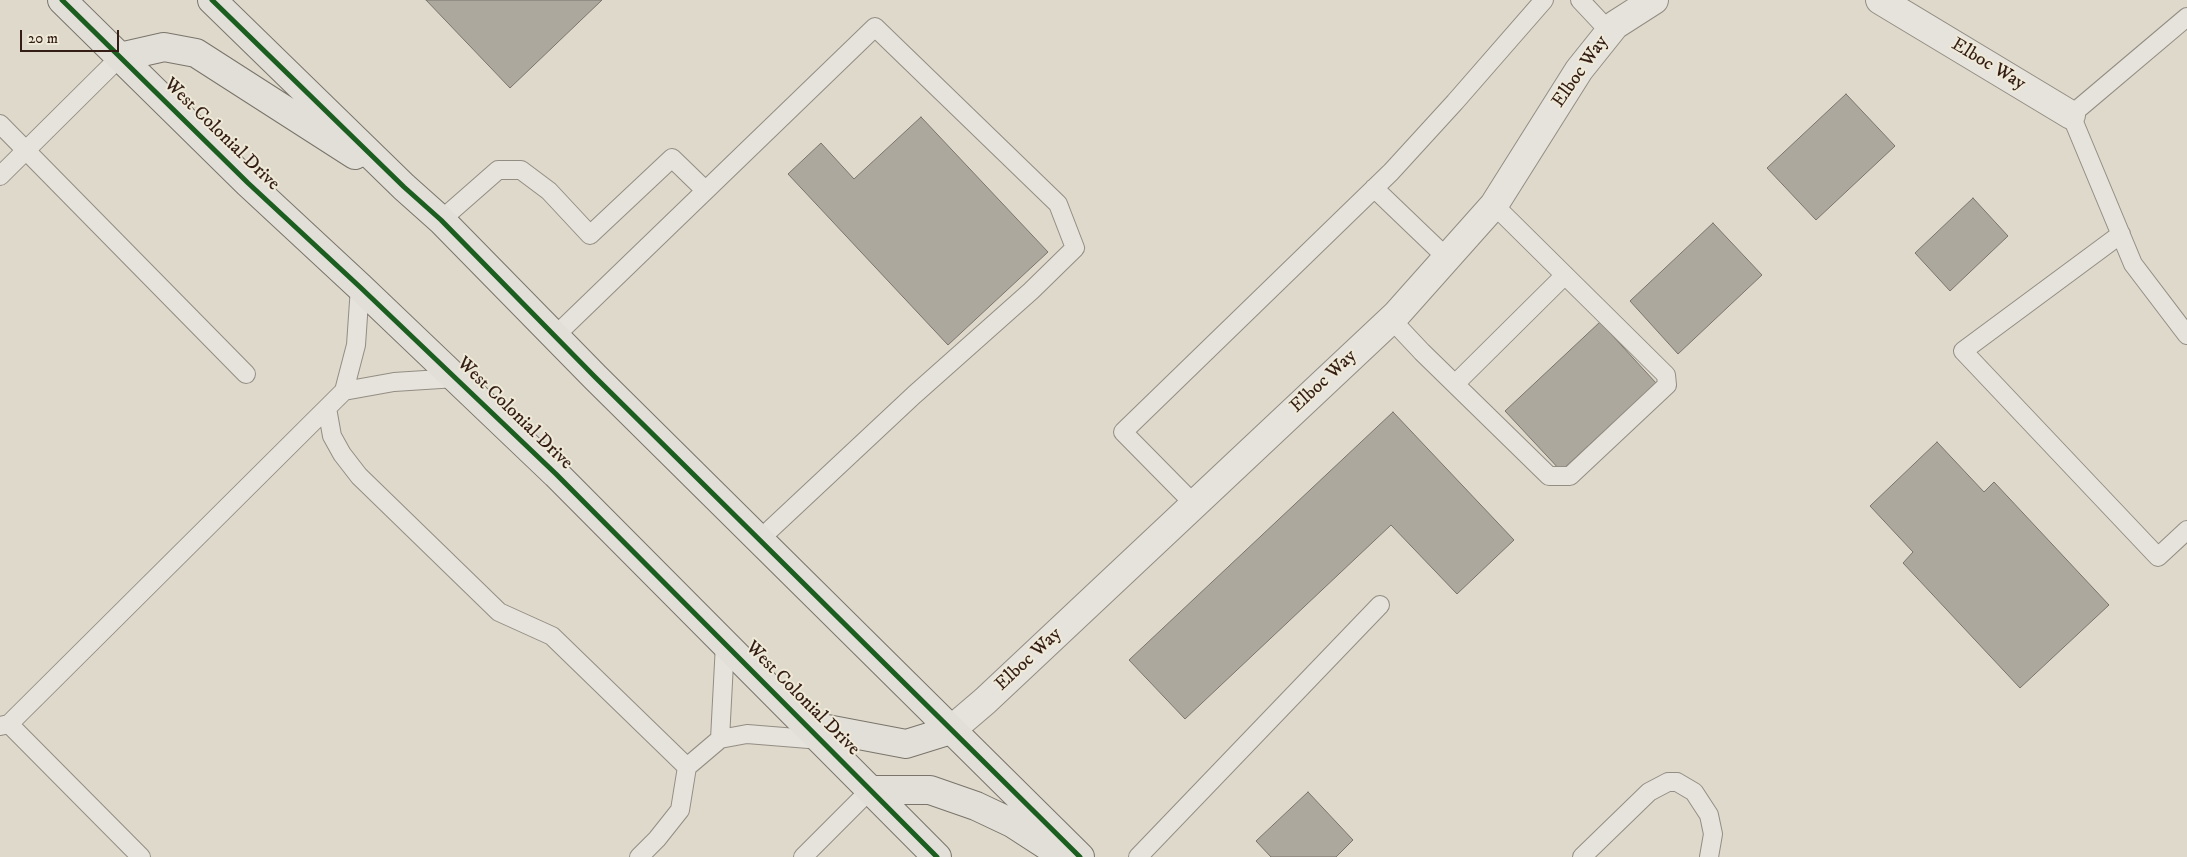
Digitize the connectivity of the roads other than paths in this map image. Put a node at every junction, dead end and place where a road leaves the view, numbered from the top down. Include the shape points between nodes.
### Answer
1 (62, 0) edge
2 (212, 0) edge
3 (1544, 0) edge
4 (1580, 0) edge
5 (1654, 0) edge
6 (1880, 0) edge
7 (2187, 17) edge
8 (1610, 32) junction
9 (120, 57) junction
10 (2071, 115) junction
11 (0, 124) edge
12 (26, 150) junction
13 (0, 176) edge
14 (404, 186) junction
15 (1374, 188) junction
16 (705, 190) junction
17 (1494, 205) junction
18 (441, 220) junction
19 (2121, 234) junction
20 (1447, 258) junction
21 (1565, 275) junction
22 (360, 287) junction
23 (1391, 319) junction
24 (2187, 335) edge
25 (554, 336) junction
26 (246, 374) dead end
27 (456, 378) junction
28 (1455, 384) junction
29 (344, 391) junction
30 (327, 408) junction
31 (1194, 504) junction
32 (2187, 530) edge
33 (759, 540) junction
34 (1380, 605) dead end
35 (725, 644) junction
36 (4, 725) edge
37 (951, 730) junction
38 (814, 732) junction
39 (720, 739) junction
40 (687, 767) junction
41 (870, 790) junction
42 (141, 857) edge
43 (639, 857) edge
44 (803, 857) edge
45 (937, 857) edge
46 (1065, 857) edge
47 (1080, 857) edge
48 (1138, 857) edge
49 (1582, 857) edge
50 (1709, 857) edge

1 - 9 highway, West Colonial Drive
2 - 14 highway
3 - 15 lane
4 - 8 lane
5 - 8 street, Elboc Way via 1615,25
6 - 10 street, Elboc Way
7 - 10 lane
8 - 17 street, Elboc Way via 1579,70
9 - 12 lane
9 - 14 highway via 164,47 196,53
9 - 22 highway, West Colonial Drive
10 - 19 lane
11 - 12 lane
12 - 13 lane
12 - 26 lane
14 - 18 highway
15 - 20 lane
15 - 31 lane via 1123,432
16 - 18 lane via 672,158 590,235 549,191 521,170 498,170
16 - 25 lane
16 - 33 lane via 875,27 1058,204 1075,248
17 - 20 street, Elboc Way
17 - 21 lane
18 - 25 highway
19 - 24 lane via 2133,264
19 - 32 lane via 1963,351 2158,558
20 - 23 street, Elboc Way
21 - 28 lane
21 - 28 lane via 1666,375 1667,385 1570,476 1549,476
22 - 27 highway, West Colonial Drive
22 - 29 lane via 356,345
23 - 28 lane
23 - 31 street, Elboc Way
25 - 33 highway
27 - 29 lane via 394,382
27 - 35 highway, West Colonial Drive
29 - 30 lane
30 - 36 lane
30 - 40 lane via 332,436 359,476 499,612 552,636
31 - 37 street, Elboc Way
33 - 37 highway
34 - 48 lane
35 - 38 highway, West Colonial Drive
35 - 39 lane
36 - 42 lane
37 - 38 highway via 906,744
37 - 47 highway
38 - 39 lane via 747,734
38 - 41 highway, West Colonial Drive
39 - 40 lane
40 - 43 lane via 680,810
41 - 44 lane
41 - 45 highway, West Colonial Drive
41 - 46 highway via 930,790 1012,823
49 - 50 lane via 1648,792 1668,782 1677,782 1694,792 1709,815 1713,834

